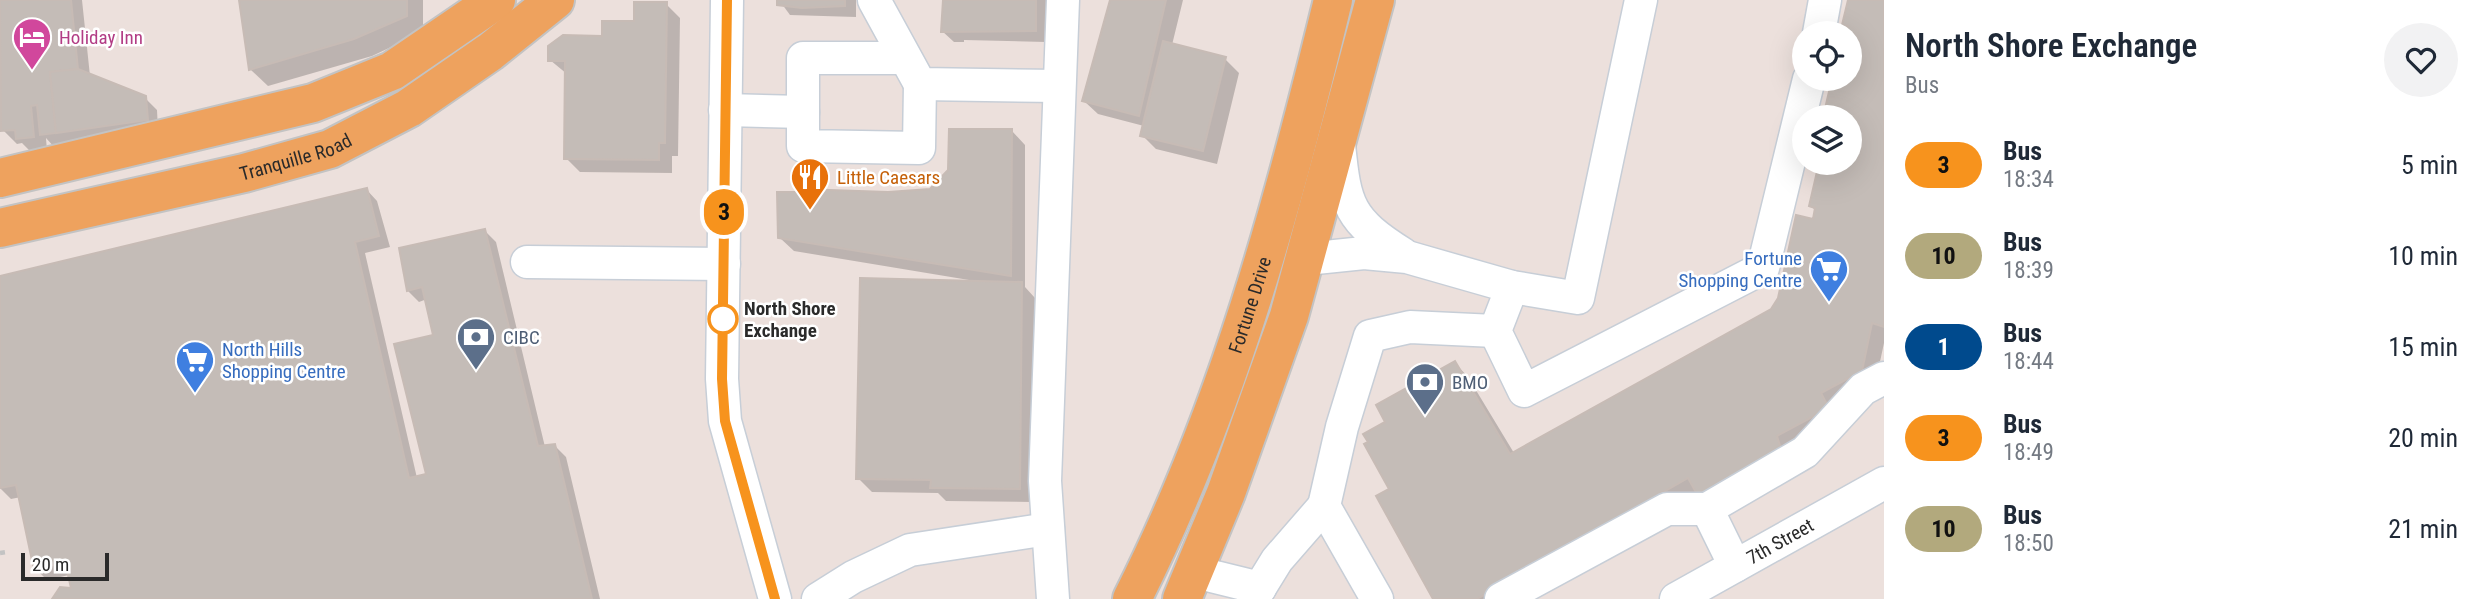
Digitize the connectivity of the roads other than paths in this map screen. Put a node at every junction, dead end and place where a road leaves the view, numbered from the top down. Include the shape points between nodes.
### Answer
1 (496, 0) edge
2 (555, 0) edge
3 (727, 0) edge
4 (874, 0) edge
5 (1063, 0) edge
6 (1333, 0) edge
7 (1375, 0) edge
8 (1641, 0) edge
9 (1825, 0) edge
10 (1821, 21) edge
11 (913, 71) junction
12 (1059, 86) junction
13 (1806, 91) edge
14 (725, 110) junction
15 (803, 111) junction
16 (1338, 141) junction
17 (0, 178) edge
18 (0, 228) edge
19 (1407, 257) junction
20 (1306, 259) junction
21 (527, 262) dead end
22 (724, 264) junction
23 (1512, 287) junction
24 (1495, 331) junction
25 (1884, 378) edge
26 (1884, 483) edge
27 (1324, 506) junction
28 (1707, 509) junction
29 (1048, 529) junction
30 (1735, 566) junction
31 (1189, 585) edge
32 (1256, 593) edge
33 (775, 599) edge
34 (818, 599) edge
35 (1053, 599) edge
36 (1132, 599) edge
37 (1377, 599) edge
38 (1501, 599) edge
39 (1676, 599) edge

1 - 17 main road via 393,71 313,103
2 - 18 main road, Tranquille Road via 409,108 331,149
3 - 14 street
4 - 11 street
5 - 12 street
6 - 36 main road, Fortune Drive via 1299,138 1226,385 1188,481
7 - 16 main road, Fortune Drive
8 - 23 street via 1578,298
9 - 10 street
11 - 12 street
11 - 15 street via 803,58
11 - 15 street via 919,148 803,146
12 - 29 street via 1045,481
13 - 24 street via 1763,268 1524,391
14 - 15 street
14 - 22 street
16 - 19 street via 1351,210 1368,232
16 - 20 main road, Fortune Drive
19 - 20 street via 1364,253
19 - 23 street
20 - 31 main road, Fortune Drive via 1263,395
21 - 22 street
22 - 33 street via 725,421
23 - 24 street
24 - 27 street via 1410,327 1370,336
25 - 28 street via 1863,389 1805,452
26 - 30 street, 7th Street
27 - 32 street via 1277,560
27 - 37 street
28 - 30 street
28 - 38 street via 1667,509
29 - 34 street via 910,550
29 - 35 street
30 - 39 street, 7th Street
31 - 32 street

